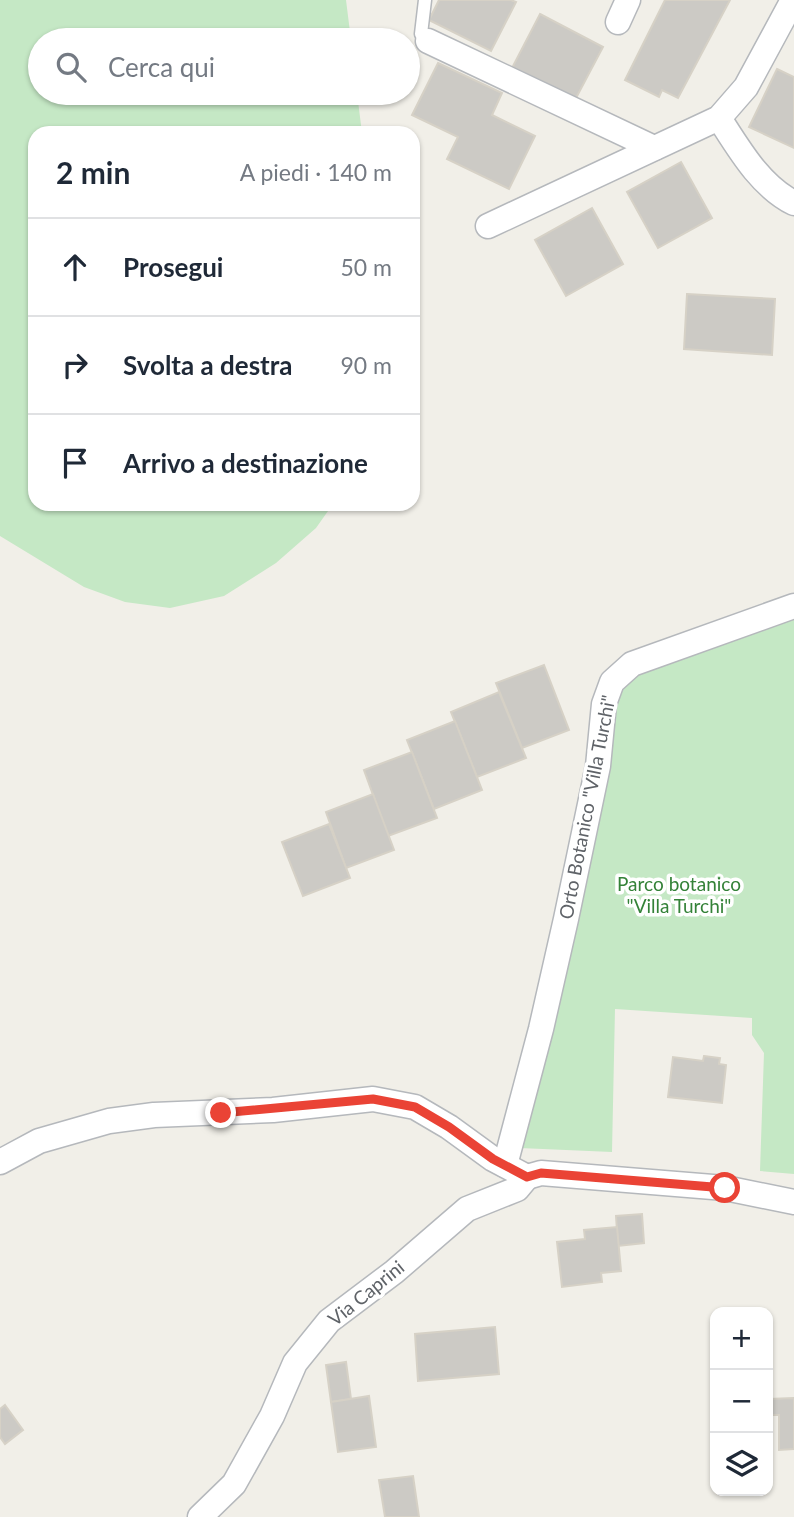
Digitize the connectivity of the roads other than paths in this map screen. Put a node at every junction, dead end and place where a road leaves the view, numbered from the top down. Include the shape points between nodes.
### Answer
1 (425, 0) edge
2 (793, 0) edge
3 (787, 30) edge
4 (428, 41) joint
5 (719, 118) junction
6 (654, 148) junction
7 (794, 203) edge
8 (488, 226) dead end
9 (794, 606) edge
10 (0, 1162) edge
11 (508, 1167) junction
12 (794, 1202) edge
13 (200, 1517) edge

1 - 4 lane via 421,34
2 - 3 street
3 - 5 street
4 - 6 street
5 - 6 street
5 - 7 street via 746,160 780,196
6 - 8 street
9 - 11 street, Orto Botanico "Villa Turchi" via 632,664 612,682 604,705 598,766
10 - 11 street via 39,1141 108,1121 373,1099 415,1107
11 - 12 street via 725,1188
11 - 13 street, Via Caprini via 517,1189 467,1209 329,1321 295,1363 234,1484

